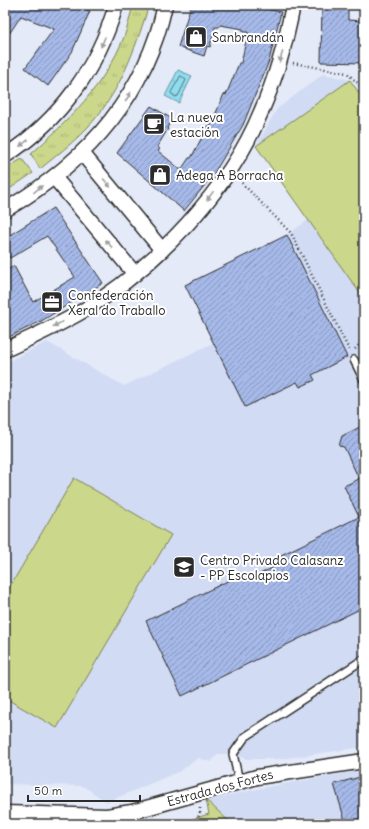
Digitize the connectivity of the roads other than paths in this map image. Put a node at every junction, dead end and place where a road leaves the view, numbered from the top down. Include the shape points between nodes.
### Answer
1 (116, 5) edge
2 (165, 5) edge
3 (293, 5) edge
4 (82, 153) junction
5 (5, 156) edge
6 (54, 177) junction
7 (5, 210) edge
8 (162, 250) junction
9 (134, 274) junction
10 (5, 350) edge
11 (354, 360) dead end
12 (364, 380) edge
13 (364, 660) edge
14 (364, 761) edge
15 (239, 781) junction
16 (5, 813) edge

1 -> 5 street via 102,44 73,94 38,131
4 -> 2 street via 120,111 141,74 153,47
3 -> 8 street via 280,61 261,113 247,142 195,216
4 - 6 street
4 -> 8 street
7 -> 6 street via 31,195
9 -> 6 street
8 - 9 street
9 -> 10 street via 81,311
11 - 12 lane
13 - 15 lane via 245,737 233,754
14 - 15 street, Estrada dos Fortes via 281,772
15 - 16 street, Estrada dos Fortes via 132,812 107,816

